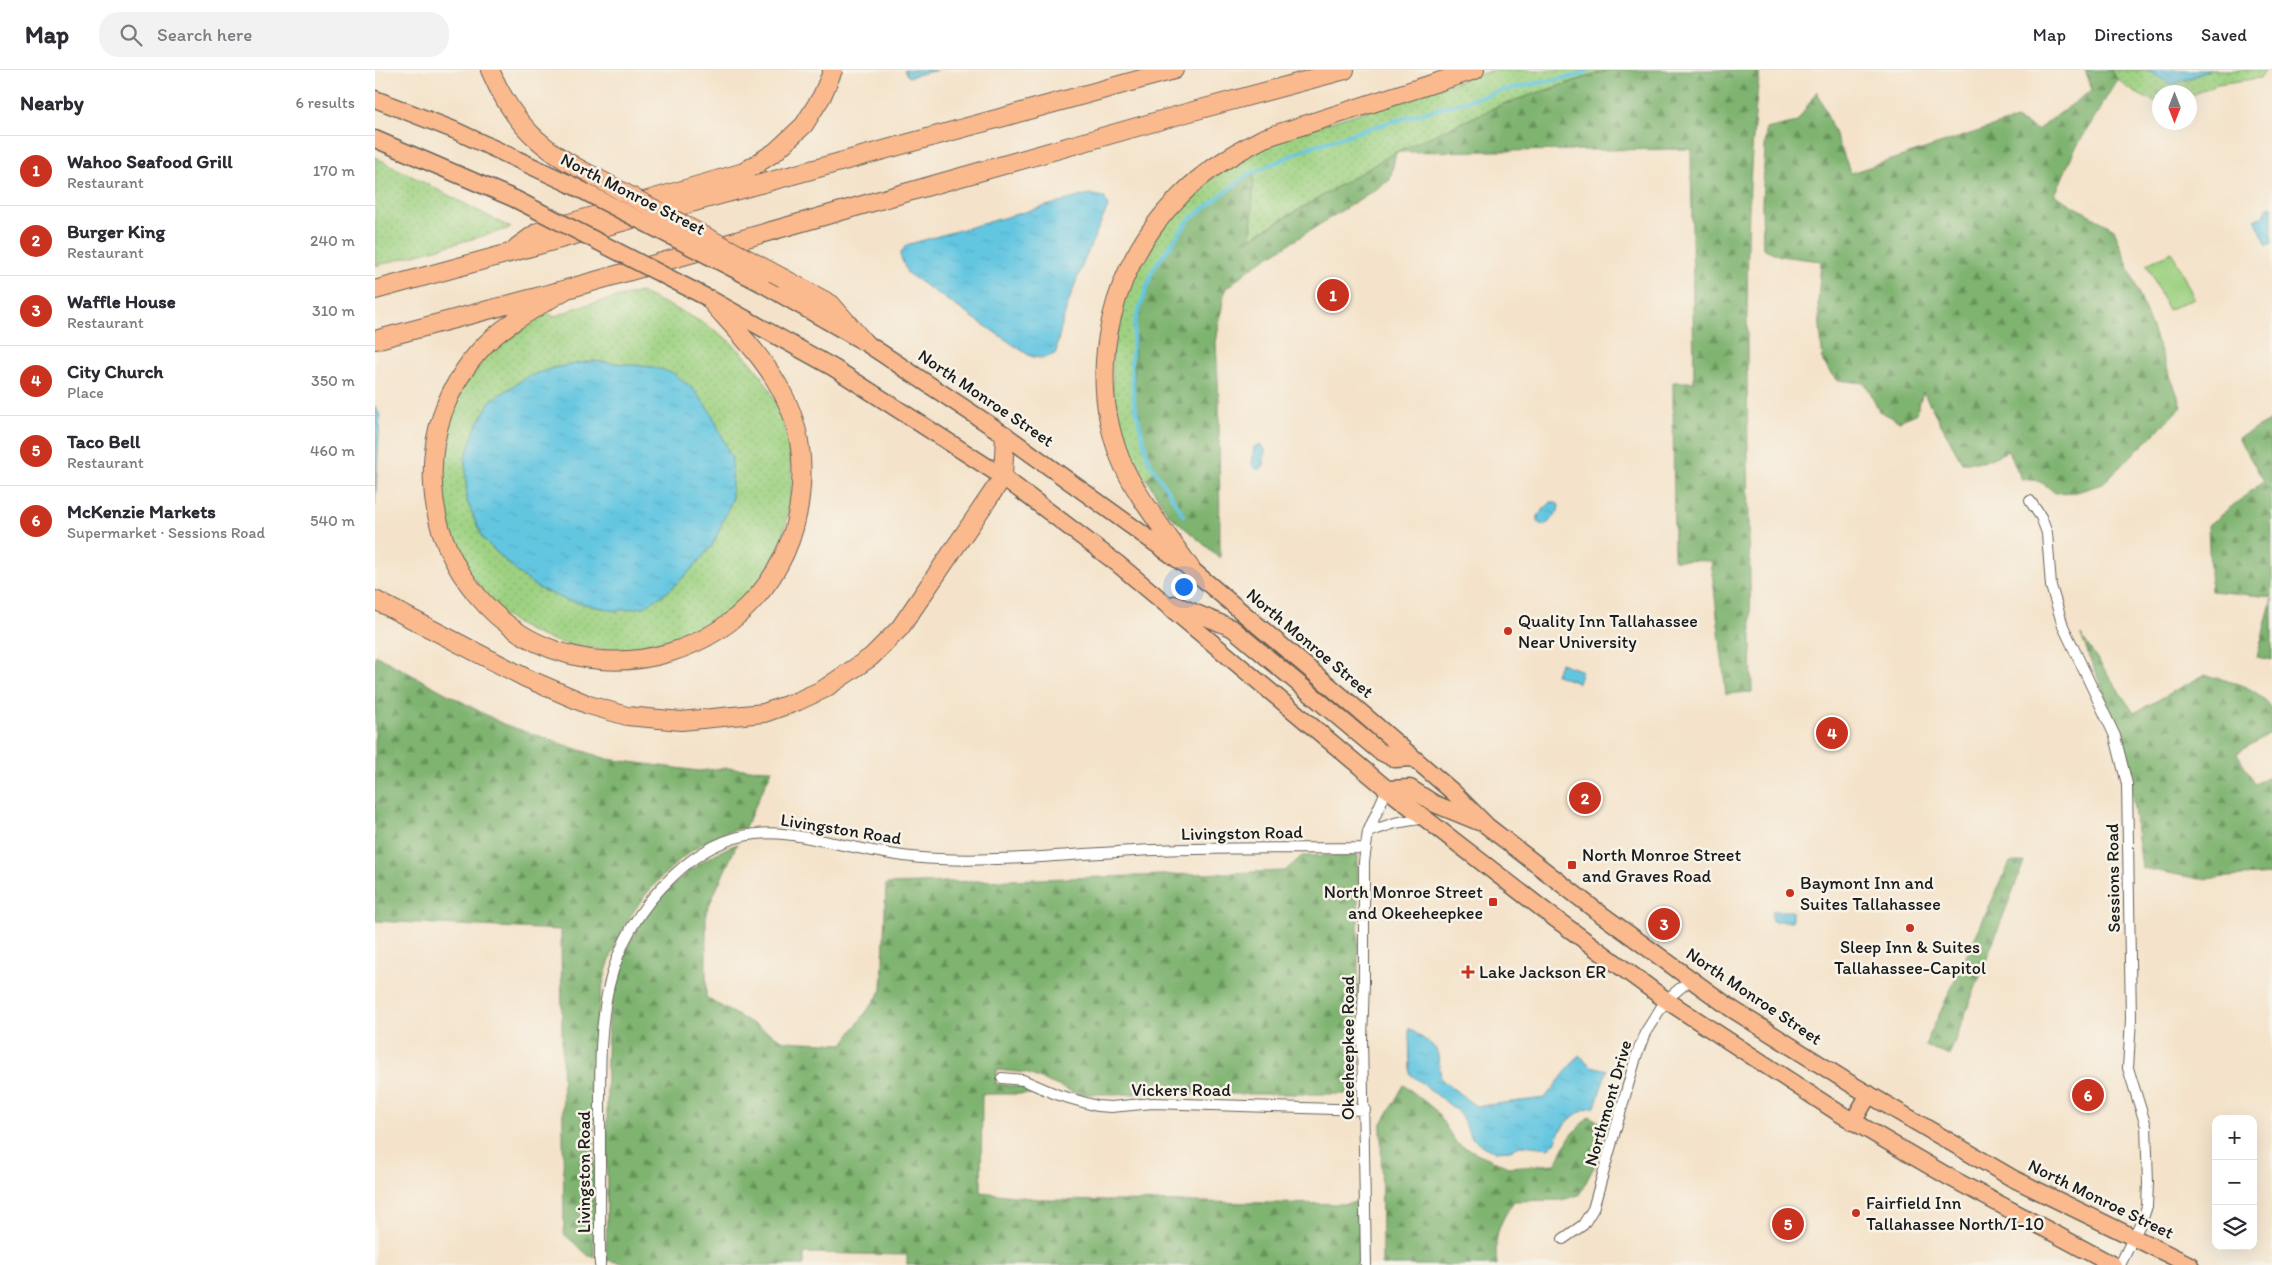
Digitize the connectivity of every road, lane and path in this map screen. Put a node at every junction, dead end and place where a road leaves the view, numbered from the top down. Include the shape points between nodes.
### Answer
1 (490, 70) edge
2 (833, 70) edge
3 (1174, 70) edge
4 (1345, 70) edge
5 (1475, 70) edge
6 (375, 98) edge
7 (375, 139) edge
8 (506, 254) junction
9 (567, 289) junction
10 (375, 290) edge
11 (708, 298) junction
12 (375, 340) edge
13 (863, 341) junction
14 (1005, 435) junction
15 (1003, 477) junction
16 (2030, 501) dead end
17 (1191, 569) junction
18 (1160, 598) junction
19 (375, 600) edge
20 (1412, 758) junction
21 (1387, 789) junction
22 (1425, 818) junction
23 (1487, 826) junction
24 (1368, 832) junction
25 (1365, 848) junction
26 (1691, 979) junction
27 (1666, 1000) junction
28 (1002, 1078) dead end
29 (1869, 1094) junction
30 (1365, 1110) junction
31 (1853, 1122) junction
32 (1563, 1238) dead end
33 (2133, 1238) junction
34 (600, 1265) edge
35 (1366, 1265) edge
36 (2113, 1265) edge
37 (2120, 1265) edge
38 (2190, 1265) edge

1 - 13 highway, bridge via 520,124 561,160 831,304
2 - 8 highway via 804,125 775,152 744,172 538,232
3 - 8 highway
4 - 9 highway
5 - 17 highway via 1264,138 1235,153 1179,197 1130,266 1113,308 1106,345 1105,394 1111,428 1129,478
6 - 13 main road, North Monroe Street, bridge via 455,130 570,184 761,283
7 - 11 main road, bridge via 515,199
8 - 10 highway
9 - 11 highway via 483,346 457,380 444,405 436,434 432,468 434,505 443,540 458,572 487,608 516,632 552,649 589,660 661,657 697,642 729,623 759,595 784,558 798,519 803,475 798,434 784,396 761,358
9 - 12 highway
11 - 15 main road via 834,368
13 - 14 main road, North Monroe Street
14 - 15 highway
14 - 17 main road, North Monroe Street
15 - 18 main road
15 - 19 highway via 901,628 871,657 824,689 764,712 681,721 627,716 589,705 526,678
16 - 33 street, Sessions Road via 2047,533 2051,586 2063,626 2115,736 2127,784 2131,1010 2128,1068 2142,1110 2148,1143 2147,1206
17 - 20 main road, North Monroe Street
18 - 20 main road via 1232,628 1379,751 1395,759
18 - 21 main road
20 - 23 main road, North Monroe Street
21 - 22 main road
21 - 23 main road via 1410,788 1435,804
21 - 24 street, Okeeheepkee Road
22 - 24 street
22 - 27 main road
23 - 26 main road, North Monroe Street
24 - 25 street, Okeeheepkee Road
25 - 30 street, Okeeheepkee Road via 1362,1038
25 - 34 street, Livingston Road via 1139,851 949,860 882,853 776,833 739,836 717,843 681,868 654,895 626,938 610,976 600,1058
26 - 27 street, Northmont Drive
26 - 29 main road, North Monroe Street via 1732,1009
27 - 31 main road
27 - 32 street, Northmont Drive via 1645,1033 1636,1057 1593,1210 1583,1225
28 - 30 street, Vickers Road via 1023,1080 1058,1095 1097,1106 1153,1104
29 - 31 main road
29 - 33 main road, North Monroe Street via 2012,1178
30 - 35 street, Okeeheepkee Road
31 - 36 main road via 1949,1178
33 - 37 street, Sessions Road
33 - 38 main road, North Monroe Street

